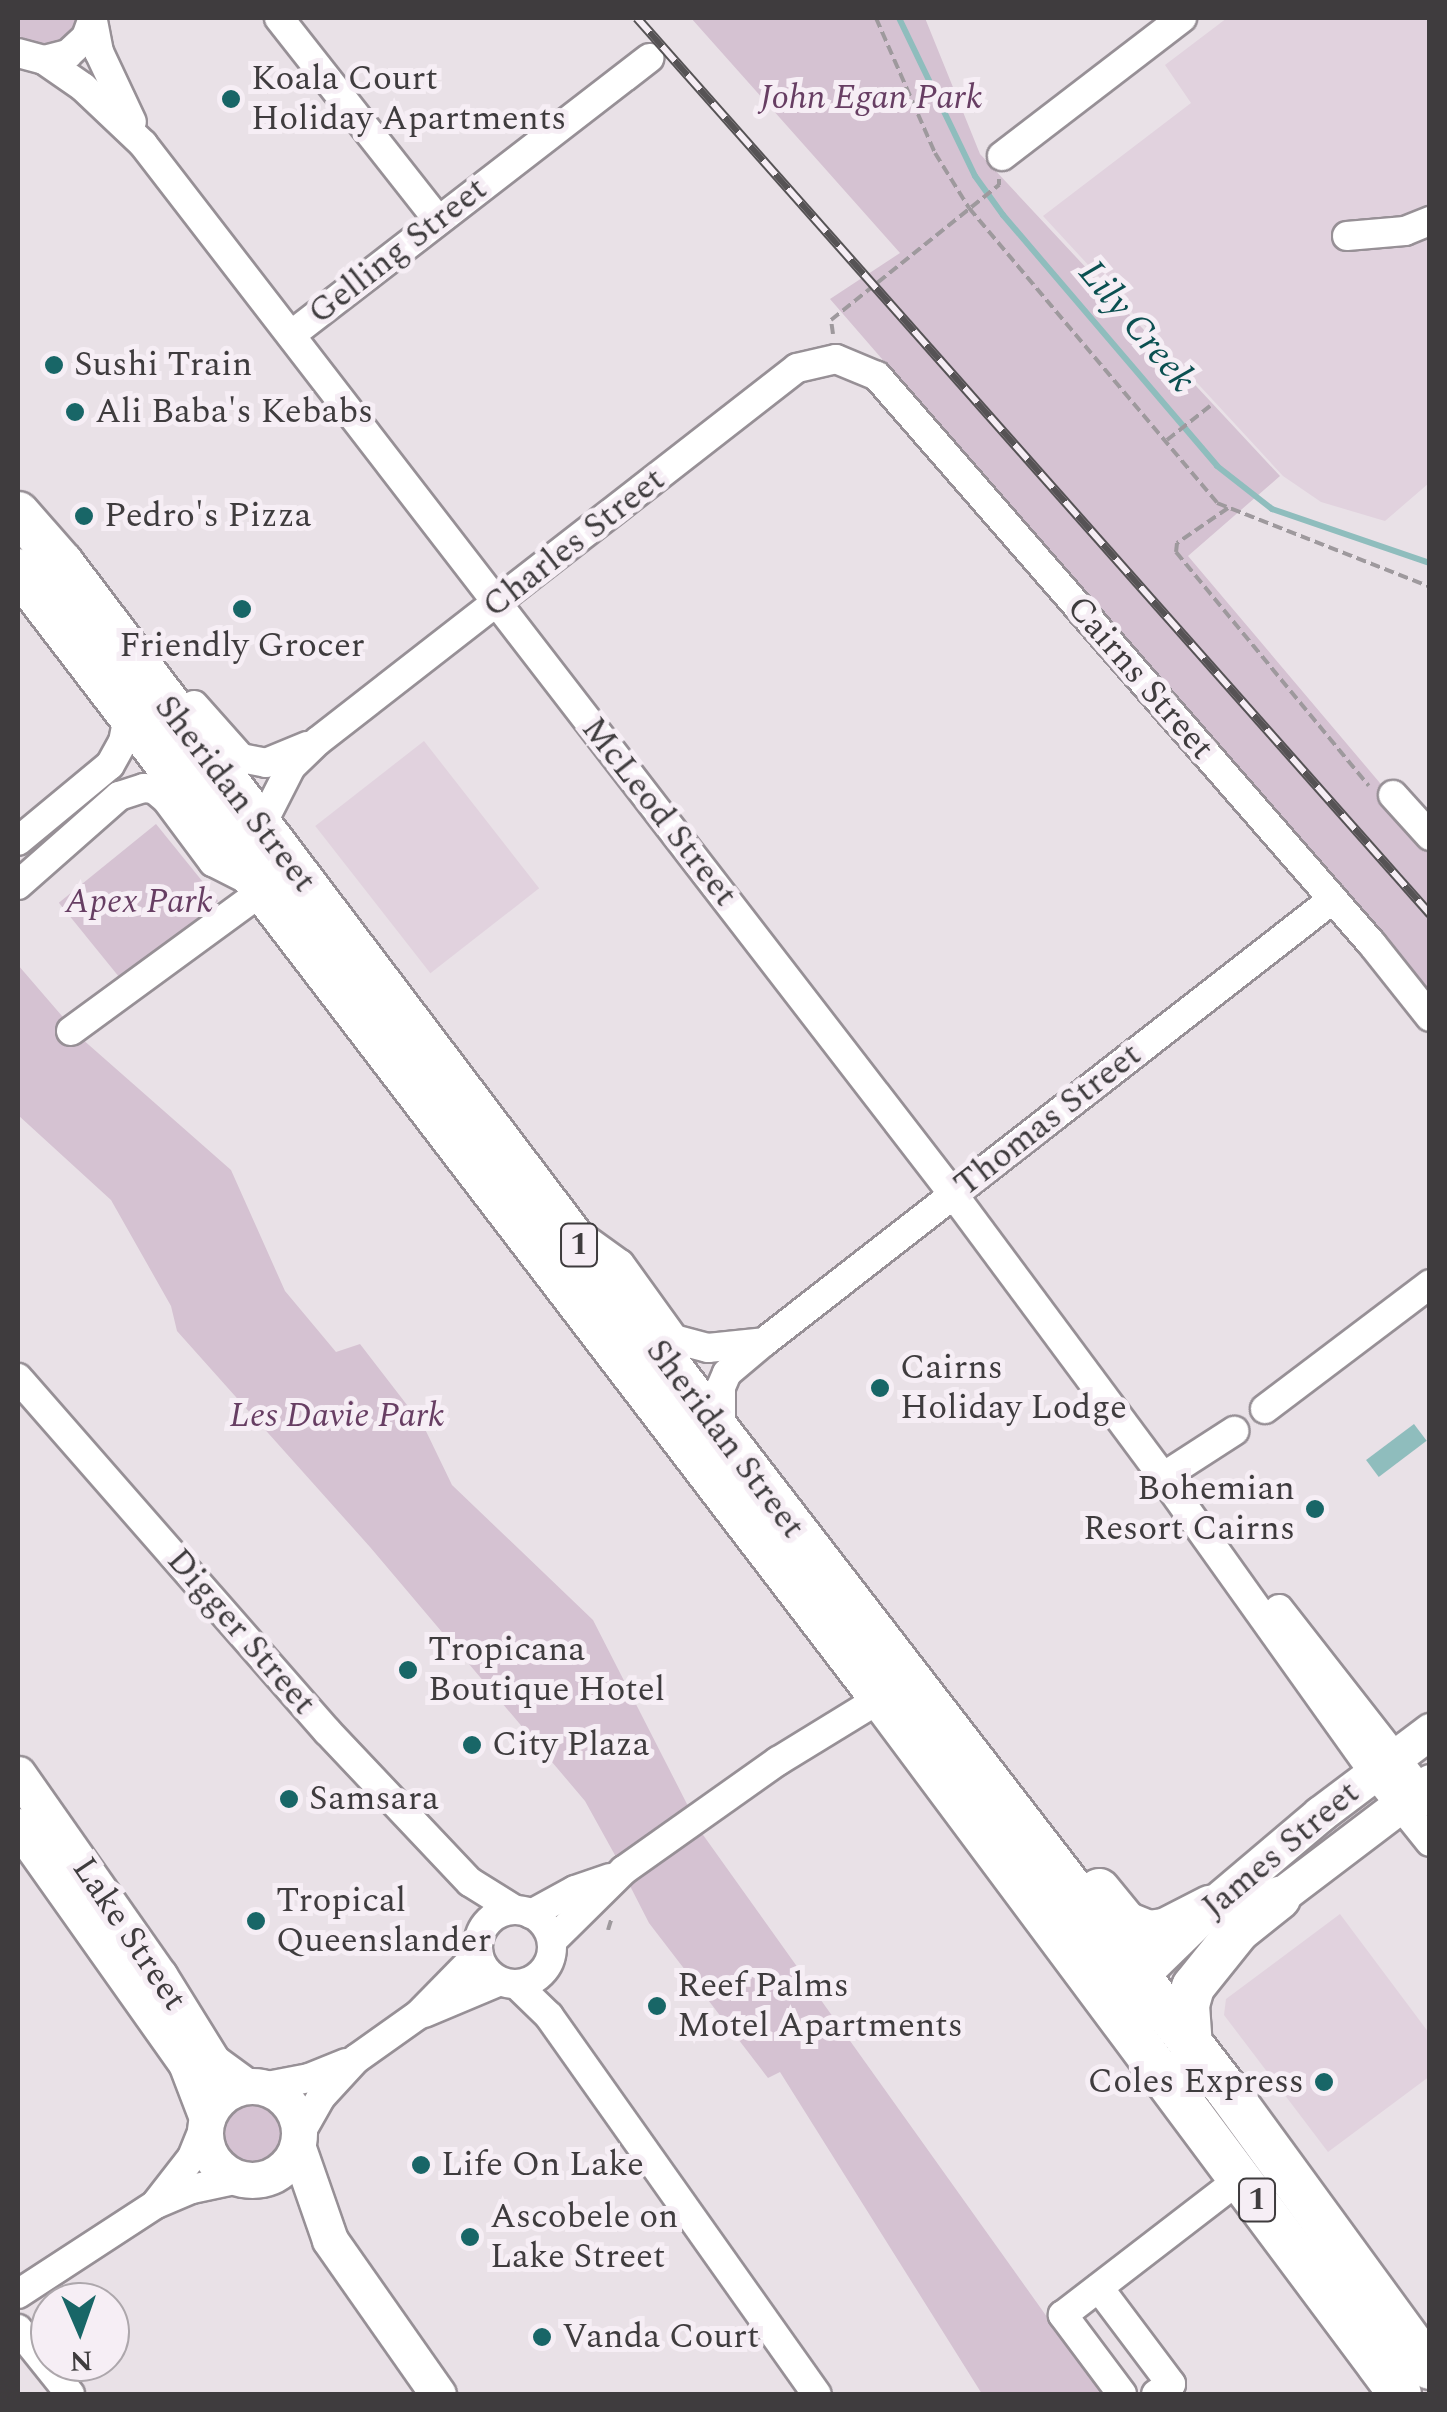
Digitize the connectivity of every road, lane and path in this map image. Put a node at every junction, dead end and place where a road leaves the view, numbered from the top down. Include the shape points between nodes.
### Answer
1 (279, 18) edge
2 (876, 18) edge
3 (1182, 18) edge
4 (93, 19) edge
5 (649, 58) dead end
6 (29, 60) edge
7 (144, 144) junction
8 (1002, 156) dead end
9 (999, 185) dead end
10 (970, 207) junction
11 (436, 219) junction
12 (1430, 220) edge
13 (1347, 236) dead end
14 (291, 335) junction
15 (836, 359) junction
16 (1210, 406) dead end
17 (1165, 442) junction
18 (1228, 508) junction
19 (18, 513) edge
20 (18, 570) edge
21 (1430, 587) edge
22 (498, 604) junction
23 (138, 668) junction
24 (129, 712) junction
25 (318, 742) junction
26 (80, 790) junction
27 (1394, 795) joint
28 (100, 814) junction
29 (260, 826) junction
30 (1430, 836) edge
31 (18, 841) edge
32 (18, 885) edge
33 (265, 889) junction
34 (1333, 899) junction
35 (1430, 1017) edge
36 (72, 1032) dead end
37 (953, 1194) junction
38 (561, 1221) junction
39 (1430, 1284) edge
40 (764, 1342) junction
41 (18, 1378) edge
42 (1265, 1409) dead end
43 (1234, 1431) dead end
44 (722, 1436) junction
45 (1166, 1480) junction
46 (892, 1683) junction
47 (1430, 1731) edge
48 (1384, 1764) junction
49 (18, 1774) edge
50 (1420, 1795) edge
51 (18, 1826) edge
52 (1430, 1842) edge
53 (616, 1876) junction
54 (470, 1882) junction
55 (1279, 1898) junction
56 (1210, 1907) junction
57 (523, 1912) junction
58 (552, 1941) junction
59 (480, 1944) junction
60 (545, 1969) junction
61 (508, 1982) junction
62 (1133, 1990) junction
63 (418, 2015) junction
64 (549, 2016) junction
65 (1192, 2046) junction
66 (356, 2059) junction
67 (254, 2086) junction
68 (206, 2122) junction
69 (299, 2141) junction
70 (1240, 2178) junction
71 (243, 2180) junction
72 (156, 2204) junction
73 (330, 2240) junction
74 (1099, 2288) junction
75 (18, 2294) edge
76 (18, 2329) edge
77 (1430, 2368) edge
78 (70, 2394) edge
79 (438, 2394) edge
80 (817, 2394) edge
81 (1122, 2394) edge
82 (1156, 2394) edge
83 (1400, 2394) edge

1 - 11 street
2 - 10 path via 935,153
3 - 8 street
4 - 6 street via 75,50
4 - 7 street, McLeod Street via 106,68
5 - 11 street, Gelling Street
6 - 7 street, McLeod Street via 83,87
7 - 14 street, McLeod Street
9 - 10 path
10 - 15 path via 831,320
10 - 17 path
11 - 14 street, Gelling Street
12 - 13 street via 1406,231
14 - 22 street, McLeod Street
15 - 22 street, Charles Street via 796,368
15 - 34 street, Cairns Street via 877,376
16 - 17 path
17 - 18 path
18 - 21 path
18 - 27 path via 1177,543 1176,552 1374,791
19 - 23 highway, Sheridan Street / 1
20 - 24 highway, Sheridan Street / 1
22 - 25 street, Charles Street
22 - 37 street, McLeod Street
23 - 25 street, Charles Street via 180,688 241,758 266,763
23 - 29 highway, Sheridan Street / 1
24 - 26 street via 118,754
24 - 33 highway, Sheridan Street / 1
25 - 29 street, Charles Street via 292,766
26 - 28 street
26 - 31 street
27 - 30 street
28 - 32 street
28 - 33 street via 120,796 154,789 213,862
29 - 38 highway, Sheridan Street / 1
33 - 36 street
33 - 46 highway, Sheridan Street / 1
34 - 35 street, Cairns Street
34 - 37 street, Thomas Street
37 - 40 street, Thomas Street
37 - 45 street, McLeod Street
38 - 40 street via 620,1264 674,1339 708,1348
38 - 44 highway, Sheridan Street / 1
39 - 42 street
40 - 44 street, Thomas Street via 721,1386
41 - 54 street, Digger Street
43 - 45 street
44 - 46 highway, Sheridan Street / 1
45 - 48 street, McLeod Street
46 - 53 street
46 - 56 highway via 940,1693 963,1716 1126,1923 1162,1931
46 - 62 highway, Sheridan Street / 1
47 - 48 main road, James Street
48 - 50 street, McLeod Street
48 - 56 main road, James Street
49 - 67 main road, Lake Street via 214,2062
50 - 52 street, McLeod Street
50 - 55 main road, James Street
51 - 68 main road, Lake Street via 186,2062
53 - 57 street
53 - 58 street
54 - 57 street, Digger Street
54 - 59 street via 481,1912
55 - 62 main road, James Street
55 - 65 highway via 1238,1932 1193,1987
56 - 62 main road, James Street
57 - 58 street
57 - 59 street via 494,1916
58 - 60 street
59 - 61 street via 490,1974
59 - 63 street
60 - 61 street
60 - 64 street
61 - 63 street
61 - 64 street
62 - 65 highway, Sheridan Street / 1
62 - 70 highway, Sheridan Street / 1
63 - 66 street
64 - 80 street
65 - 77 highway, Sheridan Street / 1
66 - 67 street via 308,2078
66 - 69 street via 312,2109
67 - 68 main road via 219,2099
67 - 69 main road via 290,2103
68 - 71 main road via 210,2155
68 - 72 street via 192,2157
69 - 71 main road via 278,2173
69 - 73 main road
70 - 74 street
70 - 83 highway, Sheridan Street / 1
71 - 72 street
71 - 73 main road via 285,2197
72 - 75 street
73 - 79 main road
74 - 81 street via 1063,2315
74 - 82 street via 1170,2384
76 - 78 street

